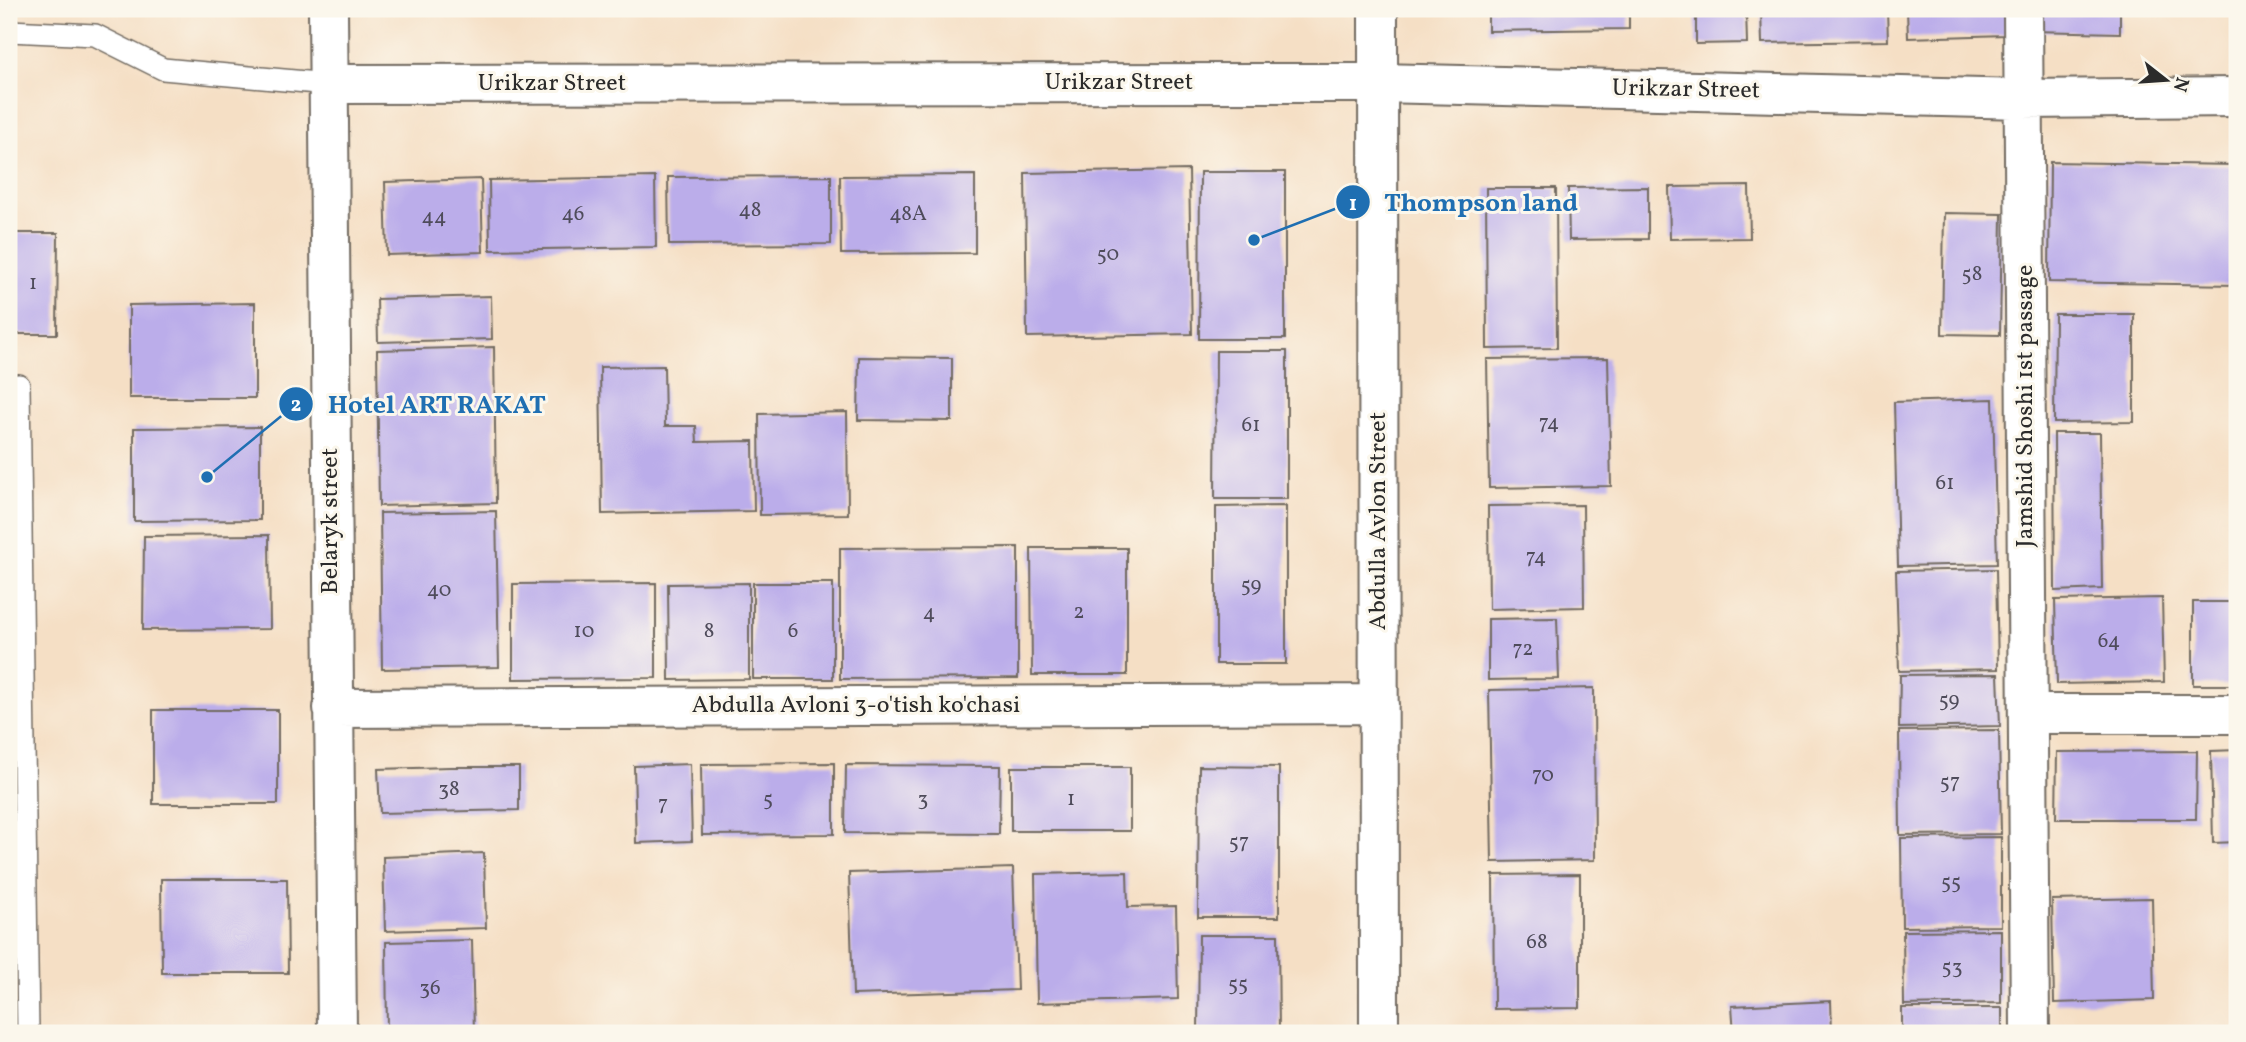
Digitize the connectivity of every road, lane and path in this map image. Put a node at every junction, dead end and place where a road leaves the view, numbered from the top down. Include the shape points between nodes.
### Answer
1 (328, 9) edge
2 (1378, 9) edge
3 (2023, 9) edge
4 (9, 31) edge
5 (1378, 83) junction
6 (328, 84) junction
7 (2237, 97) edge
8 (2023, 99) junction
9 (9, 386) edge
10 (1379, 704) junction
11 (333, 708) junction
12 (2029, 714) junction
13 (2237, 714) edge
14 (28, 1033) edge
15 (337, 1033) edge
16 (1379, 1033) edge
17 (2030, 1033) edge

1 - 6 street, Belaryk street
2 - 5 street, Abdulla Avlon Street
3 - 8 street, Jamshid Shoshi 1st passage
4 - 6 lane, Urikzar Street via 95,35 163,69
5 - 6 street, Urikzar Street
5 - 8 street, Urikzar Street
5 - 10 street, Abdulla Avlon Street
6 - 11 street, Belaryk street
7 - 8 street, Urikzar Street
8 - 12 street, Jamshid Shoshi 1st passage
9 - 14 lane via 19,385
10 - 11 street, Abdulla Avloni 3-o'tish ko'chasi
10 - 16 street, Abdulla Avlon Street
11 - 15 street, Belaryk street
12 - 13 street
12 - 17 street, Jamshid Shoshi 1st passage

